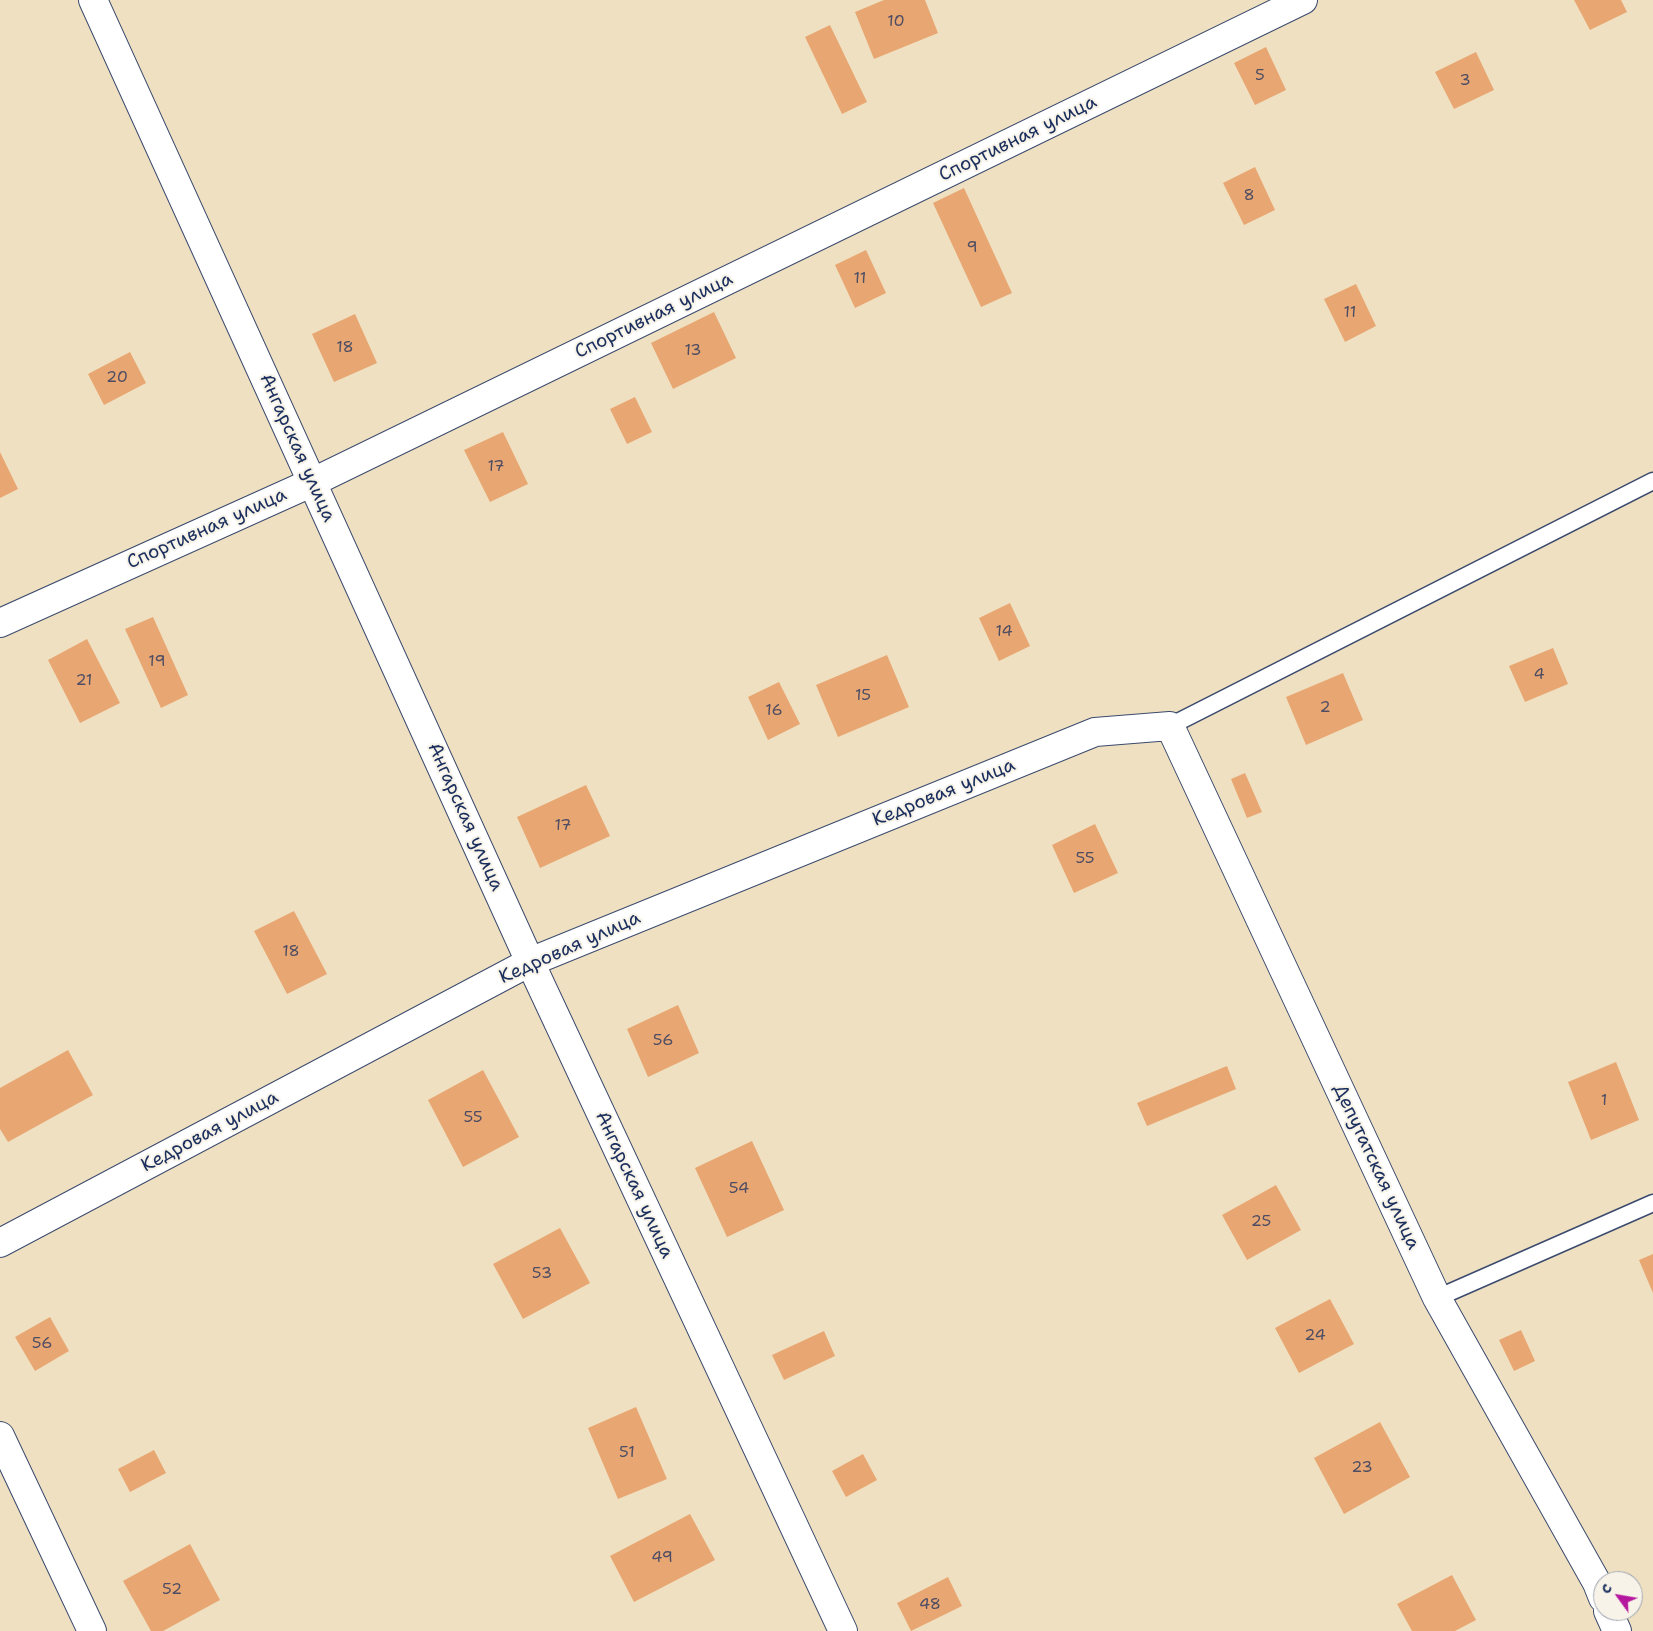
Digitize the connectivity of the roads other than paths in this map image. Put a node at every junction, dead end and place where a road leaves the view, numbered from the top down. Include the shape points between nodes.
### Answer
1 (93, 0) edge
2 (1303, 0) edge
3 (1653, 481) edge
4 (313, 482) junction
5 (0, 622) edge
6 (1170, 726) junction
7 (530, 962) junction
8 (1653, 1204) edge
9 (0, 1244) edge
10 (1437, 1298) junction
11 (0, 1436) edge
12 (1593, 1576) edge
13 (92, 1631) edge
14 (843, 1631) edge

1 - 4 street, Ангарская улица
2 - 4 street, Спортивная улица
3 - 6 lane
4 - 5 street, Спортивная улица
4 - 7 street, Ангарская улица
6 - 7 street, Кедровая улица via 1095,732
6 - 10 street, Депутатская улица
7 - 9 street, Кедровая улица
7 - 14 street, Ангарская улица
8 - 10 lane
10 - 12 street, Депутатская улица
11 - 13 street

